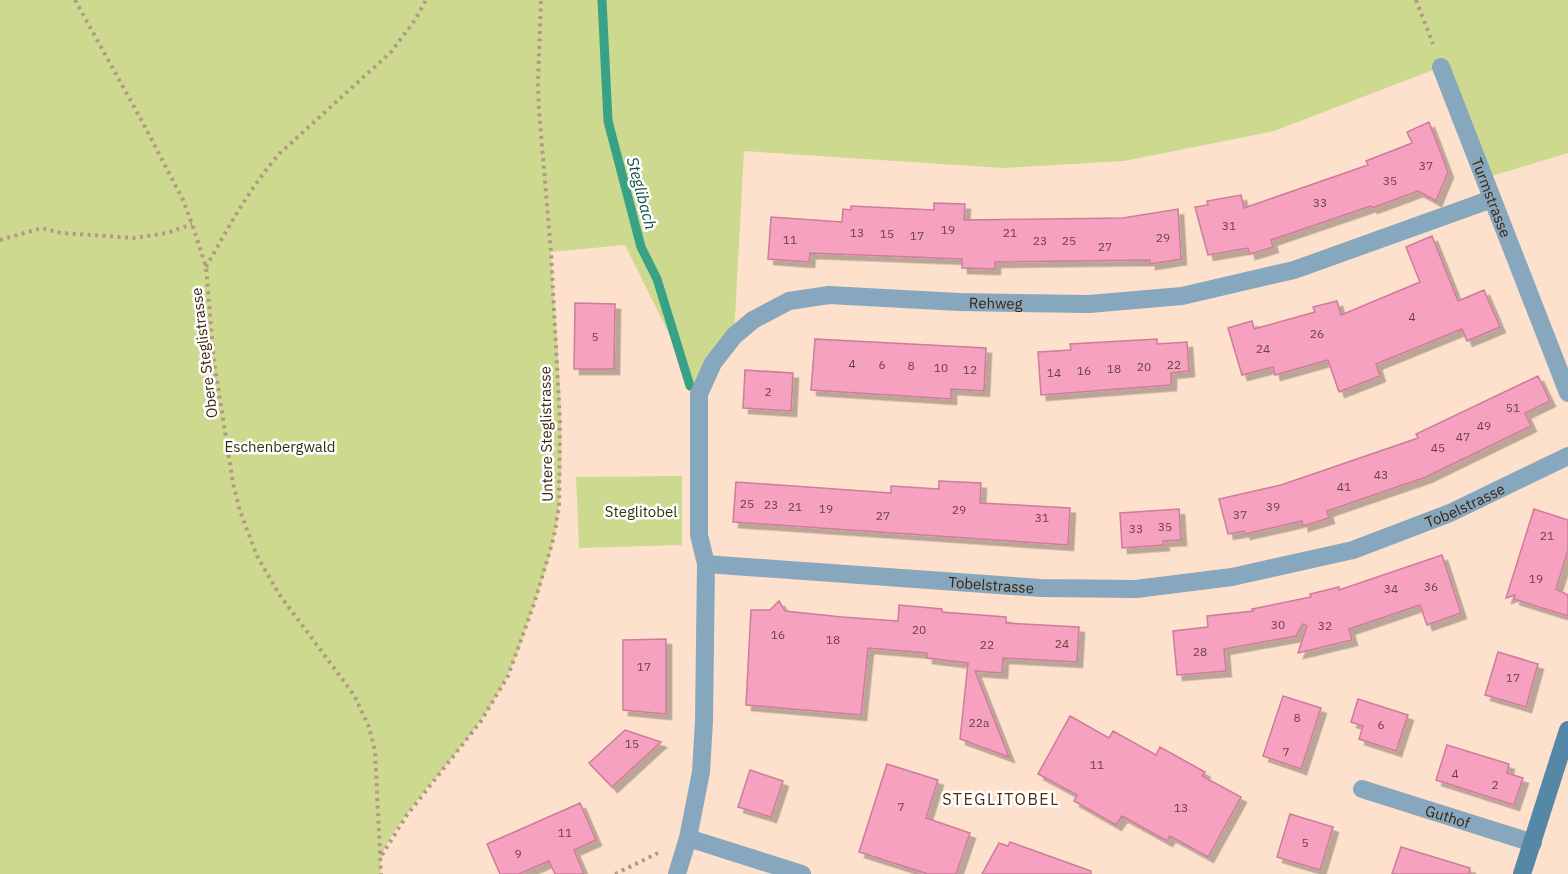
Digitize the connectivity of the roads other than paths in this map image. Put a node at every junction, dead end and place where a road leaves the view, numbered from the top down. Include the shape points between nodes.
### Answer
1 (1441, 67) road end
2 (1492, 199) junction
3 (1568, 393) edge
4 (1568, 456) edge
5 (706, 564) junction
6 (1568, 730) edge
7 (1362, 789) dead end
8 (688, 838) junction
9 (1533, 843) junction
10 (677, 874) edge
11 (802, 874) edge
12 (1522, 874) edge

1 - 2 street, Turmstrasse
2 - 3 street, Turmstrasse
2 - 5 street, Rehweg via 1294,270 1182,296 1089,304 959,303 830,295 789,301 753,320 734,336 713,363 699,394 699,535
4 - 5 street, Tobelstrasse via 1450,513 1353,550 1220,579 1136,589 1041,588
5 - 8 street via 701,772
6 - 9 main road
7 - 9 street, Guthof
8 - 10 street
8 - 11 street
9 - 12 main road

